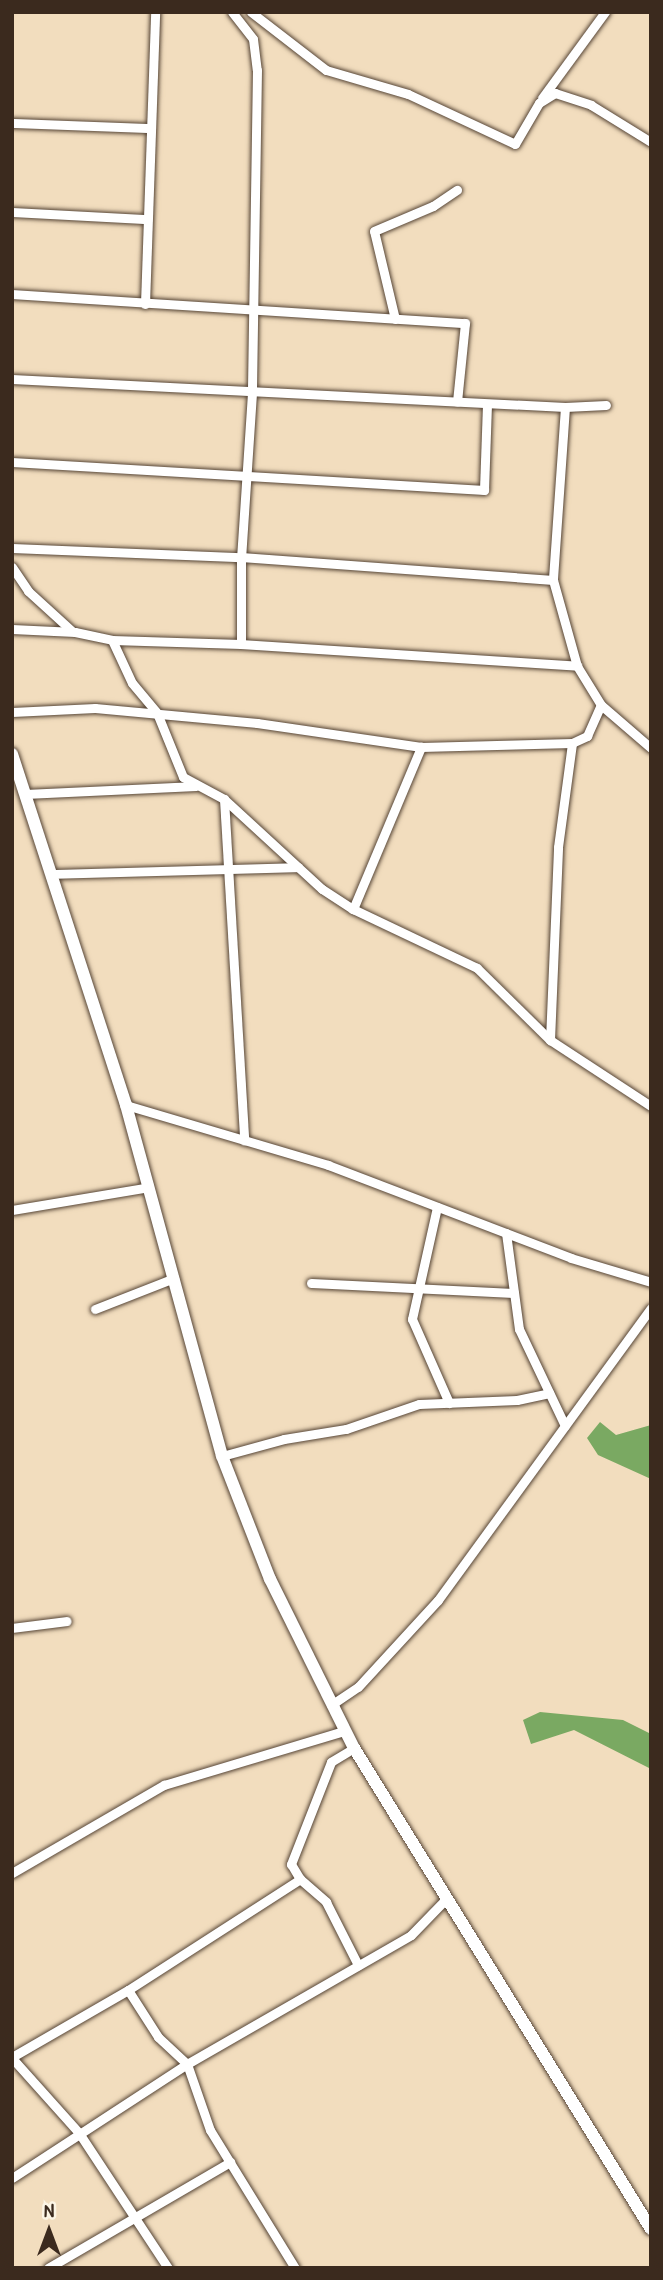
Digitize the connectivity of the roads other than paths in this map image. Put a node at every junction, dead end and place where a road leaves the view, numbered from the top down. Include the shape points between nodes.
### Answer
1 (155, 12) edge
2 (232, 12) edge
3 (251, 12) edge
4 (605, 12) edge
5 (539, 103) junction
6 (12, 123) edge
7 (149, 128) junction
8 (651, 142) edge
9 (457, 190) dead end
10 (12, 212) edge
11 (144, 219) junction
12 (12, 294) edge
13 (145, 303) junction
14 (253, 310) junction
15 (395, 319) junction
16 (12, 379) edge
17 (252, 393) junction
18 (457, 402) junction
19 (487, 404) junction
20 (606, 405) dead end
21 (565, 407) junction
22 (12, 462) edge
23 (245, 476) junction
24 (12, 548) edge
25 (241, 557) junction
26 (12, 567) edge
27 (553, 580) junction
28 (12, 629) edge
29 (75, 632) junction
30 (111, 640) junction
31 (241, 643) junction
32 (577, 666) junction
33 (601, 705) junction
34 (12, 712) edge
35 (157, 713) junction
36 (572, 743) junction
37 (421, 747) junction
38 (651, 748) edge
39 (12, 754) edge
40 (198, 786) junction
41 (25, 794) junction
42 (224, 799) junction
43 (299, 867) junction
44 (228, 870) junction
45 (51, 874) junction
46 (353, 909) junction
47 (550, 1040) junction
48 (126, 1105) junction
49 (651, 1106) edge
50 (244, 1140) junction
51 (149, 1187) junction
52 (437, 1207) junction
53 (12, 1210) edge
54 (506, 1233) junction
55 (174, 1278) junction
56 (651, 1282) edge
57 (311, 1283) dead end
58 (419, 1287) junction
59 (514, 1293) junction
60 (651, 1308) edge
61 (95, 1310) dead end
62 (549, 1393) junction
63 (449, 1403) junction
64 (565, 1426) junction
65 (222, 1456) junction
66 (67, 1621) dead end
67 (12, 1628) edge
68 (331, 1705) junction
69 (344, 1731) junction
70 (354, 1748) junction
71 (12, 1873) edge
72 (300, 1880) junction
73 (447, 1898) junction
74 (358, 1965) junction
75 (128, 1990) junction
76 (12, 2057) edge
77 (187, 2064) junction
78 (79, 2133) junction
79 (230, 2162) junction
80 (12, 2178) edge
81 (134, 2217) junction
82 (651, 2229) edge
83 (48, 2268) edge
84 (168, 2268) edge
85 (295, 2268) edge

1 - 7 street
2 - 14 street via 253,39 257,70
3 - 5 street via 326,70 408,94 515,144
4 - 5 street
5 - 8 street via 555,93 591,105
6 - 7 street
7 - 11 street
9 - 15 street via 374,232
10 - 11 street
11 - 13 street
12 - 13 street
13 - 14 street
14 - 15 street
14 - 17 street
15 - 18 street via 465,323
16 - 17 street
17 - 18 street
17 - 23 street
18 - 19 street
19 - 21 street
19 - 23 street via 484,490
20 - 21 street
21 - 27 street
22 - 23 street
23 - 25 street
24 - 25 street
25 - 27 street
25 - 31 street
26 - 29 street via 28,591
27 - 32 street
28 - 29 street
29 - 30 street
30 - 31 street
30 - 35 street via 132,683
31 - 32 street
32 - 33 street
33 - 36 street via 587,736
33 - 38 street
34 - 35 street via 95,708
35 - 37 street
35 - 40 street via 183,778
36 - 37 street
36 - 47 street via 558,847
37 - 46 street
39 - 41 street
40 - 41 street
40 - 42 street
41 - 45 street
42 - 43 street
42 - 44 street
43 - 44 street
43 - 46 street
44 - 45 street
44 - 50 street
45 - 48 street
46 - 47 street via 477,968
47 - 49 street
48 - 50 street
48 - 51 street
50 - 52 street via 328,1165
51 - 53 street
51 - 55 street
52 - 54 street
52 - 58 street
54 - 56 street
54 - 59 street
55 - 61 street
55 - 65 street
57 - 58 street
58 - 59 street
58 - 63 street via 412,1319
59 - 62 street via 519,1329
60 - 64 street
62 - 63 street via 517,1400
62 - 64 street
63 - 65 street via 419,1404 345,1429 284,1438
64 - 68 street via 438,1600 358,1687
65 - 68 street via 270,1579
66 - 67 street
68 - 69 street
69 - 70 street
69 - 71 street via 164,1785
70 - 72 street via 331,1762 291,1864
70 - 73 street
72 - 74 street via 326,1902
72 - 75 street
73 - 74 street via 411,1934
73 - 82 street
74 - 77 street
75 - 76 street
75 - 77 street via 158,2037
76 - 78 street
77 - 78 street
77 - 79 street via 210,2130
78 - 80 street
78 - 81 street
79 - 81 street
79 - 85 street
81 - 83 street
81 - 84 street

